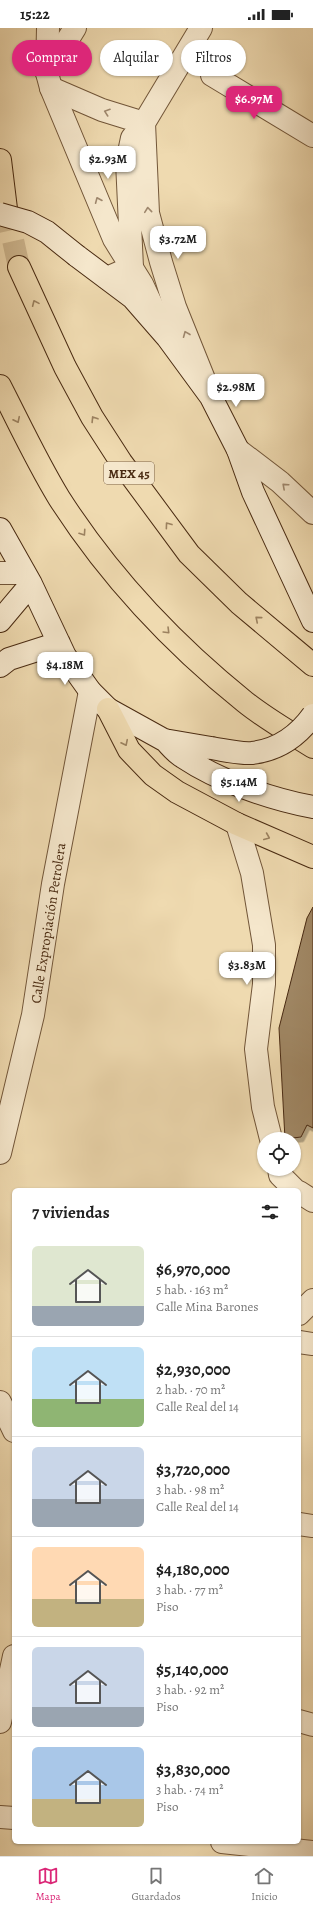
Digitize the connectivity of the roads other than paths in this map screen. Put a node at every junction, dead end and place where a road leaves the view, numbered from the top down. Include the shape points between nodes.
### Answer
1 (48, 28) edge
2 (75, 28) edge
3 (201, 28) edge
4 (212, 76) dead end
5 (49, 80) junction
6 (144, 123) junction
7 (313, 136) edge
8 (0, 160) edge
9 (3, 212) edge
10 (19, 267) tunnel mouth
11 (132, 267) junction
12 (107, 278) junction
13 (167, 337) junction
14 (0, 386) edge
15 (211, 397) junction
16 (238, 450) junction
17 (313, 513) edge
18 (0, 529) edge
19 (0, 573) edge
20 (27, 578) junction
21 (0, 621) edge
22 (313, 621) edge
23 (59, 643) junction
24 (313, 664) edge
25 (0, 666) edge
26 (90, 691) junction
27 (108, 708) junction
28 (313, 715) edge
29 (164, 740) junction
30 (313, 748) edge
31 (313, 806) edge
32 (237, 824) junction
33 (313, 857) edge
34 (269, 1132) edge
35 (0, 1153) edge
36 (281, 1176) edge
37 (292, 1188) edge
38 (301, 1193) edge
39 (313, 1201) edge
40 (313, 1300) edge
41 (301, 1312) edge
42 (301, 1342) edge
43 (313, 1344) edge
44 (0, 1402) edge
45 (12, 1427) edge
46 (301, 1524) edge
47 (313, 1526) edge
48 (12, 1665) edge
49 (0, 1722) edge
50 (301, 1722) edge
51 (313, 1725) edge
52 (0, 1816) edge
53 (12, 1818) edge
54 (240, 1844) edge
55 (313, 1852) edge

1 - 5 street
2 - 5 street
3 - 6 street
4 - 7 street
6 -> 5 street via 102,110
11 -> 5 street via 114,239
6 - 11 street via 132,138 127,162
15 -> 6 street via 175,307 148,213
8 - 9 main road
9 - 12 street, bridge via 48,232
24 -> 10 main road, MEX 45 via 239,603 189,554 121,462 92,417 46,330
11 - 12 street
11 - 13 street
12 - 13 street via 133,298
13 - 15 street
14 -> 30 main road via 59,498 92,546 132,594 192,656 246,703
15 - 16 street
17 -> 16 street via 280,482
16 - 22 street via 254,492
18 - 20 street
19 - 20 street
20 - 21 street
20 - 23 street
23 - 25 street via 9,659
23 - 26 street via 65,656
26 - 27 street
26 - 35 street, Calle Expropiación Petrolera via 53,884 33,1015
27 - 29 street
27 -> 32 main road via 128,750 153,776
28 - 29 street, bridge via 304,728 290,740 251,753
29 - 31 street via 182,756 217,777
32 -> 33 main road
32 - 34 street via 252,873 264,945 264,984 256,1049 263,1107
36 - 37 street
38 - 39 street
40 - 41 street
42 - 43 street
44 - 45 street
46 - 47 street
48 - 49 street
50 - 51 street
52 - 53 street
54 - 55 street

